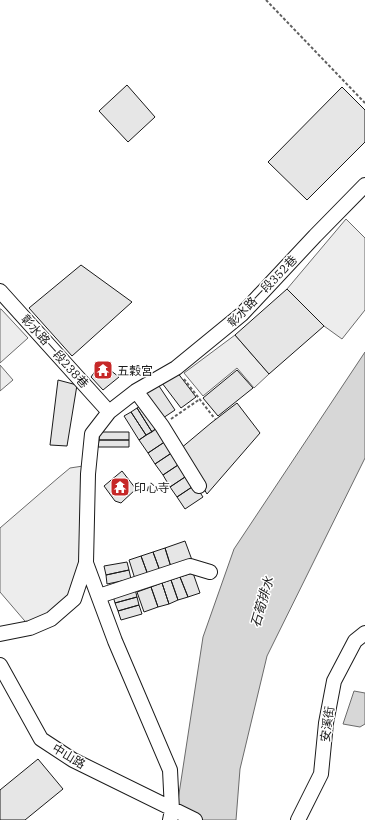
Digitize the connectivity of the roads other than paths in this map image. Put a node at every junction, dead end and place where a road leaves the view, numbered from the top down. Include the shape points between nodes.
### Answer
1 (365, 185) edge
2 (0, 291) edge
3 (136, 391) junction
4 (109, 412) junction
5 (199, 486) dead end
6 (86, 562) junction
7 (210, 572) dead end
8 (99, 596) junction
9 (365, 633) edge
10 (0, 634) edge
11 (0, 665) edge
12 (171, 815) edge
13 (195, 820) edge
14 (298, 820) edge

1 - 3 street, 彰水路一段352巷 via 242,314 176,368
2 - 4 street, 彰水路一段238巷
3 - 4 street, 彰水路一段352巷
3 - 5 street via 162,426
4 - 6 street, 彰水路一段352巷 via 92,434 88,474
6 - 8 street
6 - 10 street via 74,599 51,619 30,628
7 - 8 street via 190,566
8 - 12 street via 115,641 170,770
9 - 14 street, 安溪街 via 355,641 334,681 326,723 321,774
11 - 12 street, 中山路 via 41,739
12 - 13 street, 中山路

